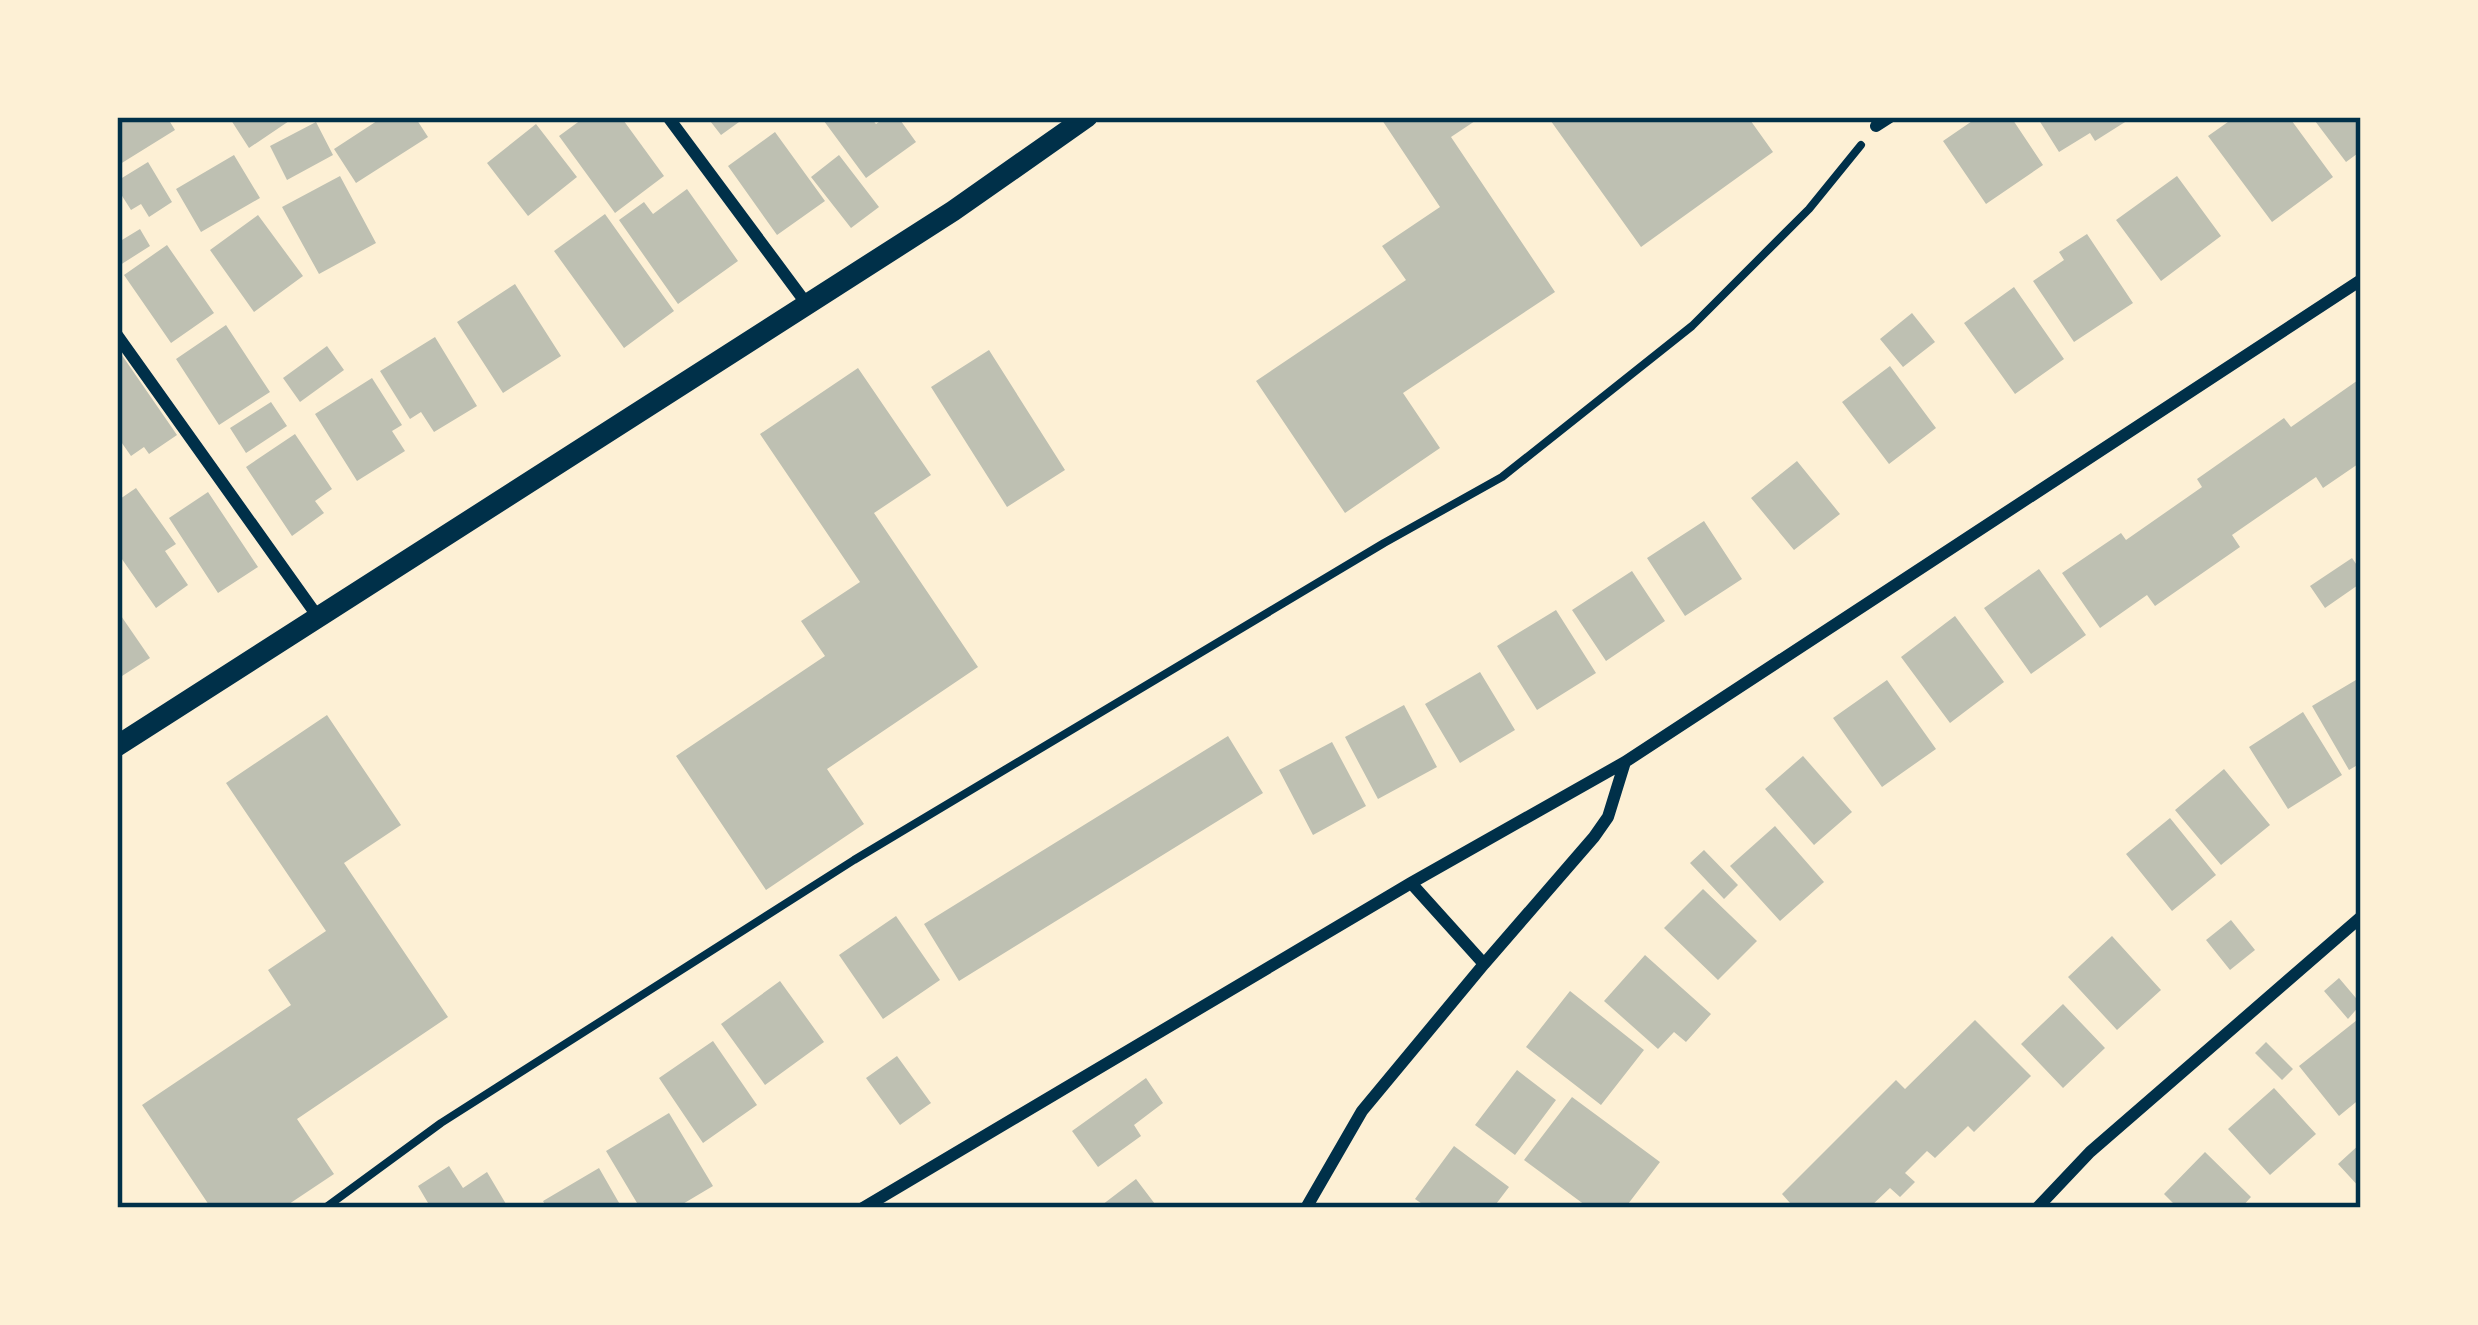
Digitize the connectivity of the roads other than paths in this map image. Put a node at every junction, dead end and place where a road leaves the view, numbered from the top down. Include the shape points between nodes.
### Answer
1 (668, 117) edge
2 (1087, 117) edge
3 (1890, 117) edge
4 (1876, 126) road end
5 (2361, 280) edge
6 (806, 303) junction
7 (117, 335) edge
8 (318, 617) junction
9 (117, 746) edge
10 (1625, 762) junction
11 (1411, 883) junction
12 (2361, 917) edge
13 (1484, 964) junction
14 (863, 1208) edge
15 (1306, 1208) edge
16 (2037, 1208) edge

1 - 6 street
2 - 6 street
3 - 4 street
5 - 10 street
6 - 8 street
7 - 8 street
8 - 9 street
10 - 11 street
10 - 13 street via 1608,817
11 - 13 street
11 - 14 street
12 - 16 street via 2090,1152
13 - 15 street via 1362,1111

